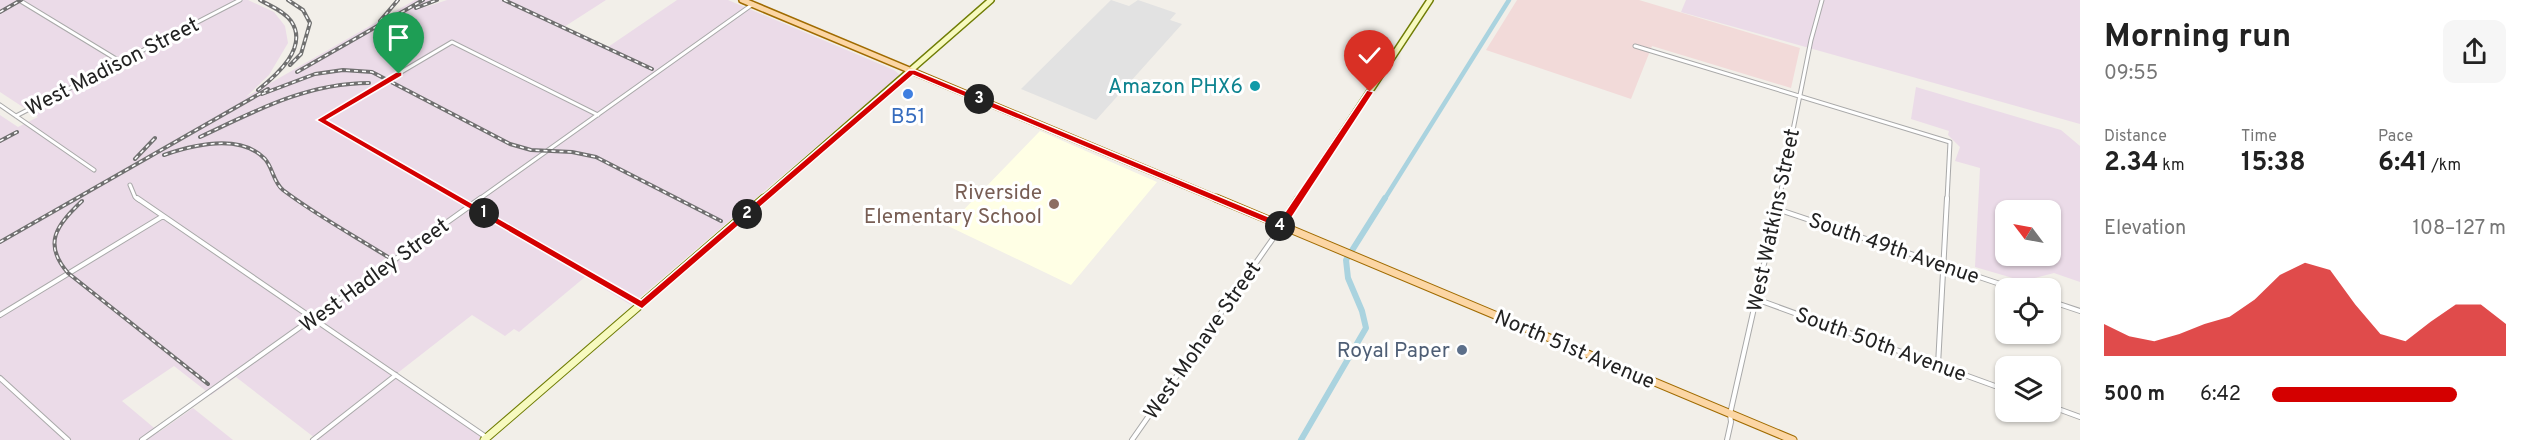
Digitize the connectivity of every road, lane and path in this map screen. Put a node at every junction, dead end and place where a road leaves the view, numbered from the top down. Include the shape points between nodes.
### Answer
1 (19, 0) edge
2 (240, 0) edge
3 (742, 0) edge
4 (991, 0) edge
5 (1430, 0) edge
6 (1822, 0) edge
7 (753, 4) junction
8 (452, 42) joint
9 (1635, 46) dead end
10 (121, 62) junction
11 (912, 71) junction
12 (1800, 96) junction
13 (0, 105) edge
14 (598, 115) junction
15 (16, 116) junction
16 (94, 170) dead end
17 (130, 185) dead end
18 (470, 206) junction
19 (1777, 209) junction
20 (163, 216) junction
21 (1281, 226) junction
22 (1944, 265) junction
23 (1995, 282) edge
24 (1756, 299) junction
25 (642, 305) junction
26 (2061, 305) edge
27 (2080, 311) edge
28 (0, 315) edge
29 (312, 319) junction
30 (1938, 365) junction
31 (396, 375) junction
32 (0, 378) edge
33 (1995, 386) edge
34 (2061, 410) edge
35 (1730, 414) junction
36 (2080, 417) edge
37 (486, 439) edge
38 (68, 440) edge
39 (142, 440) edge
40 (313, 440) edge
41 (1132, 440) edge
42 (1727, 440) edge
43 (1793, 440) edge

1 - 10 street
2 - 10 street, West Madison Street
3 - 7 main road, North 51st Avenue
4 - 11 main road
5 - 21 main road, West Mohave Street
6 - 12 street, West Watkins Street
7 - 11 main road, North 51st Avenue
7 - 14 street, West Hadley Street
8 - 14 street
8 - 18 street via 321,120
9 - 12 street
10 - 15 street, West Madison Street
11 - 21 main road, North 51st Avenue
11 - 25 main road
12 - 19 street, West Watkins Street
12 - 22 street via 1950,142
13 - 15 street
14 - 18 street, West Hadley Street
15 - 16 street
17 - 20 street via 135,196
18 - 25 street
18 - 29 street, West Hadley Street
19 - 22 street, South 49th Avenue
19 - 24 street, West Watkins Street
20 - 28 street
20 - 29 street
21 - 35 main road, North 51st Avenue
21 - 41 street, West Mohave Street
22 - 23 street, South 49th Avenue
22 - 30 street
24 - 30 street, South 50th Avenue
24 - 35 street, West Watkins Street
25 - 37 main road
26 - 27 street
29 - 31 street
29 - 39 street, West Hadley Street
30 - 33 street, South 50th Avenue
31 - 37 street
31 - 40 street
32 - 38 street
34 - 36 street
35 - 42 street, West Watkins Street
35 - 43 main road, North 51st Avenue

